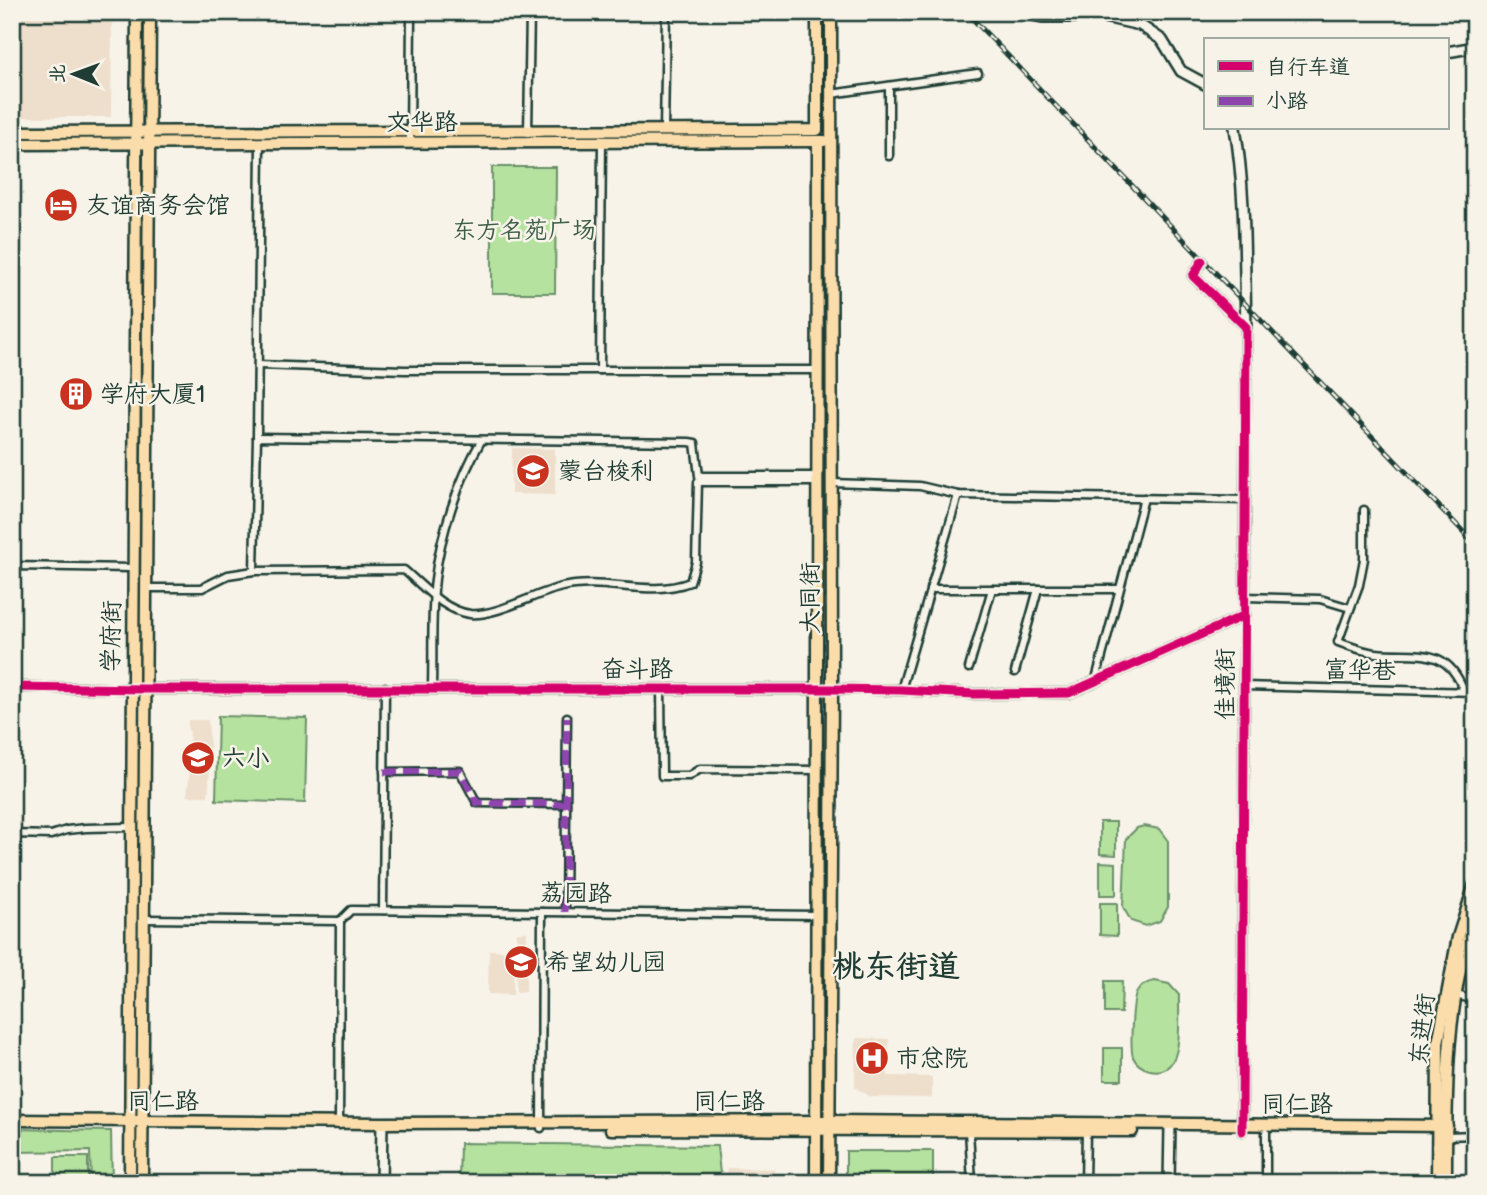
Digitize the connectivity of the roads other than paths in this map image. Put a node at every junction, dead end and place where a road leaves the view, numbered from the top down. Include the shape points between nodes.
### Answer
1 (137, 12) edge
2 (150, 12) edge
3 (411, 12) edge
4 (530, 12) edge
5 (666, 12) edge
6 (817, 12) edge
7 (831, 12) edge
8 (1017, 12) edge
9 (1475, 47) edge
10 (1448, 52) edge
11 (978, 74) dead end
12 (1204, 83) edge
13 (889, 86) junction
14 (831, 94) junction
15 (528, 130) junction
16 (817, 130) junction
17 (1235, 130) edge
18 (410, 131) junction
19 (664, 131) junction
20 (12, 132) edge
21 (136, 132) junction
22 (150, 132) junction
23 (832, 135) junction
24 (602, 136) junction
25 (818, 141) junction
26 (529, 142) junction
27 (260, 143) junction
28 (410, 143) junction
29 (12, 144) edge
30 (136, 144) junction
31 (150, 144) junction
32 (889, 156) dead end
33 (1202, 261) dead end
34 (1246, 327) junction
35 (258, 365) junction
36 (600, 370) junction
37 (819, 370) junction
38 (257, 437) junction
39 (481, 441) junction
40 (818, 479) junction
41 (832, 483) junction
42 (958, 495) junction
43 (1144, 498) junction
44 (1245, 500) junction
45 (1364, 510) dead end
46 (12, 566) edge
47 (132, 568) junction
48 (254, 571) junction
49 (147, 588) junction
50 (930, 589) junction
51 (992, 589) junction
52 (1038, 589) junction
53 (1118, 589) junction
54 (434, 596) junction
55 (1245, 597) junction
56 (1350, 608) junction
57 (1245, 615) junction
58 (969, 668) dead end
59 (1015, 672) dead end
60 (1096, 679) junction
61 (12, 687) edge
62 (385, 687) junction
63 (432, 687) junction
64 (1244, 687) junction
65 (131, 688) junction
66 (832, 688) junction
67 (145, 689) junction
68 (661, 689) junction
69 (818, 689) junction
70 (901, 690) junction
71 (1464, 691) junction
72 (1475, 692) edge
73 (567, 717) dead end
74 (818, 770) junction
75 (384, 772) junction
76 (566, 804) junction
77 (131, 827) junction
78 (12, 834) edge
79 (1475, 884) edge
80 (383, 910) junction
81 (542, 912) junction
82 (565, 912) junction
83 (817, 915) junction
84 (1475, 917) edge
85 (145, 919) junction
86 (340, 921) junction
87 (1456, 995) junction
88 (1475, 1000) edge
89 (12, 1123) edge
90 (130, 1125) junction
91 (143, 1125) junction
92 (339, 1125) junction
93 (382, 1125) junction
94 (829, 1125) junction
95 (541, 1126) junction
96 (816, 1126) junction
97 (1169, 1128) junction
98 (1242, 1128) junction
99 (969, 1130) junction
100 (1442, 1130) junction
101 (1086, 1131) junction
102 (1266, 1132) junction
103 (1475, 1136) edge
104 (130, 1183) edge
105 (142, 1183) edge
106 (381, 1183) edge
107 (816, 1183) edge
108 (829, 1183) edge
109 (972, 1183) edge
110 (1085, 1183) edge
111 (1169, 1183) edge
112 (1266, 1183) edge
113 (1437, 1183) edge
114 (1446, 1183) edge

1 - 21 main road, 学府街
2 - 22 main road, 学府街
3 - 18 street
4 - 15 street
5 - 19 street
6 - 16 main road
7 - 14 main road, 大同街
8 - 12 main road via 1140,24 1162,40 1181,71
9 - 10 main road
11 - 13 street
13 - 14 street
13 - 32 street
14 - 23 main road, 大同街
15 - 18 main road, 文华路
15 - 24 main road, 文华路
15 - 26 street
16 - 19 main road, 文华路
16 - 23 main road
16 - 25 main road
17 - 34 main road via 1244,223
18 - 22 main road, 文华路
18 - 28 street
19 - 24 main road, 文华路
20 - 21 main road, 文华路
21 - 22 main road, 文华路
21 - 30 main road, 学府街
22 - 31 main road, 学府街
23 - 25 main road, 文华路
23 - 41 main road, 大同街
24 - 25 main road, 文华路
24 - 26 main road, 文华路
24 - 36 street
25 - 37 main road, 大同街
26 - 28 main road, 文华路
27 - 28 main road, 文华路
27 - 31 main road, 文华路
27 - 35 street
29 - 30 main road, 文华路
30 - 31 main road, 文华路
30 - 47 main road, 学府街
31 - 49 main road, 学府街
33 - 34 street via 1193,276
34 - 44 street, 佳境街
35 - 36 street
35 - 38 street
36 - 37 street
37 - 40 main road, 大同街
38 - 39 street
38 - 48 street
39 - 40 street via 689,442 695,443 699,476
39 - 54 street via 468,463 448,523
40 - 54 street via 698,482 696,562 690,582 677,587 591,583 563,587 474,615 458,612
40 - 69 main road, 大同街
41 - 42 street via 920,486
41 - 66 main road, 大同街
42 - 43 street
42 - 50 street
43 - 44 street
43 - 53 street
44 - 55 street, 佳境街
45 - 56 street via 1364,559
46 - 47 street
47 - 65 main road, 学府街
48 - 49 street via 228,575 202,588
48 - 54 street via 404,570
49 - 67 main road, 学府街
50 - 51 street
50 - 70 street
51 - 52 street
51 - 58 street
52 - 53 street
52 - 59 street
53 - 60 street
54 - 63 street
55 - 56 street via 1320,598
55 - 57 street, 佳境街
56 - 71 street via 1338,642 1373,653 1424,653 1444,660
57 - 60 street, 奋斗路
57 - 64 street, 佳境街
60 - 70 street, 奋斗路 via 1069,693
61 - 65 street, 奋斗路
62 - 63 street, 奋斗路
62 - 67 street, 奋斗路
62 - 75 street
63 - 68 street, 奋斗路
64 - 71 street, 富华巷
64 - 98 street, 佳境街
65 - 67 street, 奋斗路
65 - 77 main road, 学府街
66 - 69 street, 奋斗路
66 - 70 street, 奋斗路
66 - 94 main road, 大同街
67 - 85 main road, 学府街
68 - 69 street, 奋斗路
68 - 74 street via 662,776 689,776 699,769
69 - 74 main road, 大同街
71 - 72 street, 富华巷
73 - 76 street
74 - 83 main road, 大同街
75 - 76 street via 460,771 477,803
75 - 80 street
76 - 82 street
77 - 78 street
77 - 90 main road, 学府街
79 - 100 main road, 东进街 via 1455,949 1438,1043
80 - 81 street, 荔园路
80 - 86 street, 荔园路 via 351,910
81 - 82 street, 荔园路
81 - 95 street
82 - 83 street, 荔园路
83 - 96 main road, 大同街
84 - 87 main road, 东进街
85 - 86 street
85 - 91 main road, 学府街
86 - 92 street
87 - 88 street
87 - 100 main road, 东进街
89 - 90 main road, 同仁路
90 - 91 main road, 同仁路
90 - 104 main road, 学府街
91 - 92 main road, 同仁路
91 - 105 main road, 学府街
92 - 93 main road, 同仁路
93 - 95 main road, 同仁路
93 - 106 main road
94 - 96 main road, 同仁路
94 - 97 main road, 同仁路
94 - 99 main road, 同仁路
94 - 108 main road, 大同街
95 - 96 main road, 同仁路
96 - 107 main road, 大同街
97 - 98 main road, 同仁路
97 - 101 main road, 同仁路
97 - 111 main road
98 - 100 main road, 同仁路
98 - 102 main road, 同仁路
99 - 101 main road, 同仁路
99 - 109 street
100 - 102 main road, 同仁路
100 - 103 street
100 - 113 main road, 东进街
100 - 114 main road, 东进街
101 - 110 street
102 - 112 street

